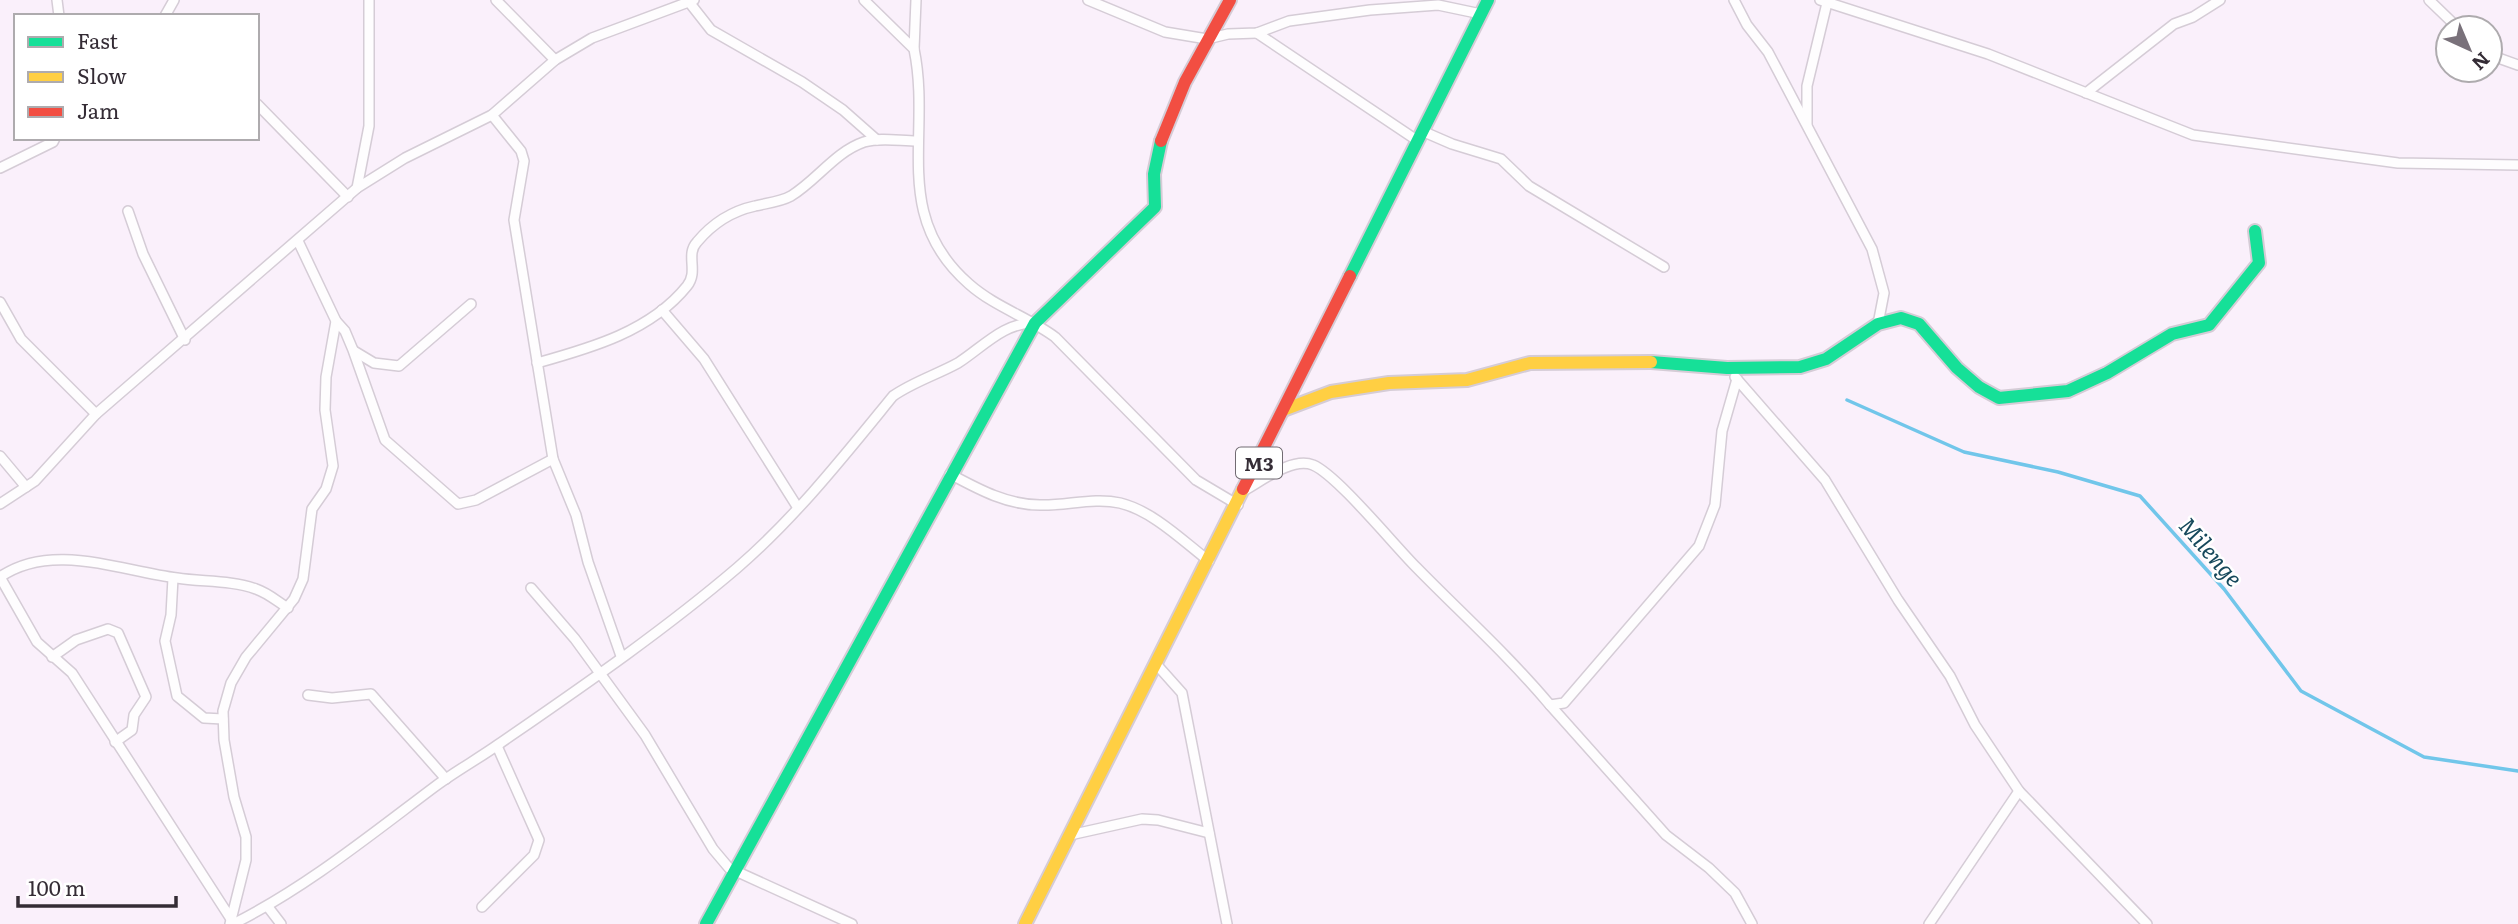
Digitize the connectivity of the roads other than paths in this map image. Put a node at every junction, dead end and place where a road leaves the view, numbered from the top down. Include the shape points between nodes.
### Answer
1 (369, 0) edge
2 (496, 0) edge
3 (864, 0) edge
4 (916, 0) edge
5 (1088, 0) edge
6 (1230, 0) edge
7 (1488, 0) edge
8 (1734, 0) edge
9 (2220, 0) edge
10 (692, 1) edge
11 (1824, 1) edge
12 (1481, 14) junction
13 (1257, 33) junction
14 (1207, 39) junction
15 (914, 49) junction
16 (555, 60) junction
17 (2086, 93) junction
18 (259, 106) edge
19 (492, 115) junction
20 (1807, 128) junction
21 (1420, 136) junction
22 (54, 140) edge
23 (877, 140) junction
24 (917, 141) junction
25 (2518, 165) edge
26 (0, 168) edge
27 (357, 188) junction
28 (348, 197) junction
29 (128, 211) dead end
30 (2255, 231) dead end
31 (298, 241) junction
32 (1664, 267) dead end
33 (0, 302) edge
34 (471, 304) dead end
35 (662, 310) junction
36 (336, 321) junction
37 (1035, 323) junction
38 (1878, 324) junction
39 (184, 340) junction
40 (353, 349) junction
41 (537, 363) junction
42 (1727, 368) junction
43 (1737, 379) junction
44 (1286, 409) junction
45 (96, 414) junction
46 (0, 456) edge
47 (553, 459) junction
48 (950, 474) junction
49 (26, 487) junction
50 (1245, 490) junction
51 (0, 504) edge
52 (1238, 505) junction
53 (798, 508) junction
54 (1209, 561) junction
55 (0, 577) edge
56 (173, 578) junction
57 (531, 588) dead end
58 (288, 608) junction
59 (621, 656) junction
60 (52, 657) junction
61 (1157, 665) junction
62 (598, 675) junction
63 (308, 695) dead end
64 (1550, 705) junction
65 (223, 719) junction
66 (115, 742) junction
67 (497, 746) junction
68 (446, 779) junction
69 (2019, 791) junction
70 (1209, 833) junction
71 (1070, 835) junction
72 (735, 869) junction
73 (268, 907) junction
74 (482, 907) dead end
75 (231, 922) edge
76 (281, 924) edge
77 (706, 924) edge
78 (852, 924) edge
79 (1026, 924) edge
80 (1227, 924) edge
81 (1752, 924) edge
82 (1929, 924) edge
83 (2147, 924) edge

1 - 27 street via 369,126
2 - 16 street
3 - 15 street
4 - 15 street
5 - 14 street via 1165,32
6 - 14 street
7 - 12 street, M3
8 - 20 street via 1746,26 1768,52
9 - 17 street via 2174,24
10 - 16 street via 592,38
10 - 23 street via 710,30 802,82
11 - 17 street via 1988,54
11 - 20 street via 1807,86
12 - 13 street via 1438,5 1370,10 1289,21
12 - 21 street, M3
13 - 14 street
13 - 21 street
14 - 37 street via 1183,81 1157,159 1155,207
15 - 24 street
16 - 19 street
17 - 25 street via 2193,135 2398,163
18 - 28 street
19 - 27 street via 405,158
19 - 41 street via 522,151 524,161 514,220
20 - 38 street via 1872,249 1884,293
21 - 32 street via 1500,159 1529,186
21 - 44 street, M3
22 - 26 street
23 - 24 street
23 - 35 street via 843,152 789,197 730,213 695,243 691,253 695,269 689,285
24 - 37 street via 920,198 938,252 995,304
27 - 28 street
28 - 31 street
29 - 39 street
30 - 38 street via 2259,263 2209,325 2172,334 2068,391 1999,398 1956,368 1919,324 1901,318
31 - 36 street
31 - 39 street
33 - 45 street via 21,339
34 - 40 street via 399,366 374,363
35 - 41 street via 627,332
35 - 53 street via 704,359
36 - 40 street
36 - 58 street via 326,377 326,429 333,466 312,509 303,579
37 - 48 street
37 - 52 street via 1077,358 1196,480
37 - 53 street via 1010,327 955,364 893,396
38 - 42 street via 1811,364
39 - 45 street
40 - 47 street via 385,440 458,504 476,500
41 - 47 street
42 - 43 street
42 - 44 street via 1684,363 1530,363 1467,380 1389,383 1331,392
43 - 64 street via 1722,431 1715,505 1699,546 1570,698
43 - 69 street via 1825,480
44 - 50 street, M3
45 - 49 street
46 - 49 street
47 - 59 street via 576,514 587,562
48 - 54 street via 1017,503 1127,506
48 - 72 street
49 - 51 street
50 - 52 street, M3
50 - 64 street via 1299,463 1314,466 1509,657
52 - 54 street, M3
53 - 59 street via 738,567
54 - 61 street, M3
55 - 56 street via 40,560 58,560 88,561
55 - 60 street via 37,642
56 - 58 street via 255,588
56 - 65 street via 165,641 177,696 204,718
57 - 62 street via 575,639
58 - 65 street via 246,657 231,683
59 - 62 street
60 - 66 street via 68,668
60 - 66 street via 76,640 108,629 118,633 146,697 134,715 132,730
61 - 70 street via 1182,693
61 - 71 street, M3
62 - 67 street
62 - 72 street via 645,735 713,849
63 - 68 street via 371,694
64 - 81 street via 1666,835 1735,893
65 - 75 street via 234,797 246,837 244,871
66 - 75 street
67 - 68 street
67 - 74 street via 539,841 534,855
68 - 73 street
69 - 82 street
69 - 83 street
70 - 71 street via 1142,819
70 - 80 street
71 - 79 street, M3
72 - 77 street
72 - 78 street
73 - 75 street
73 - 76 street

